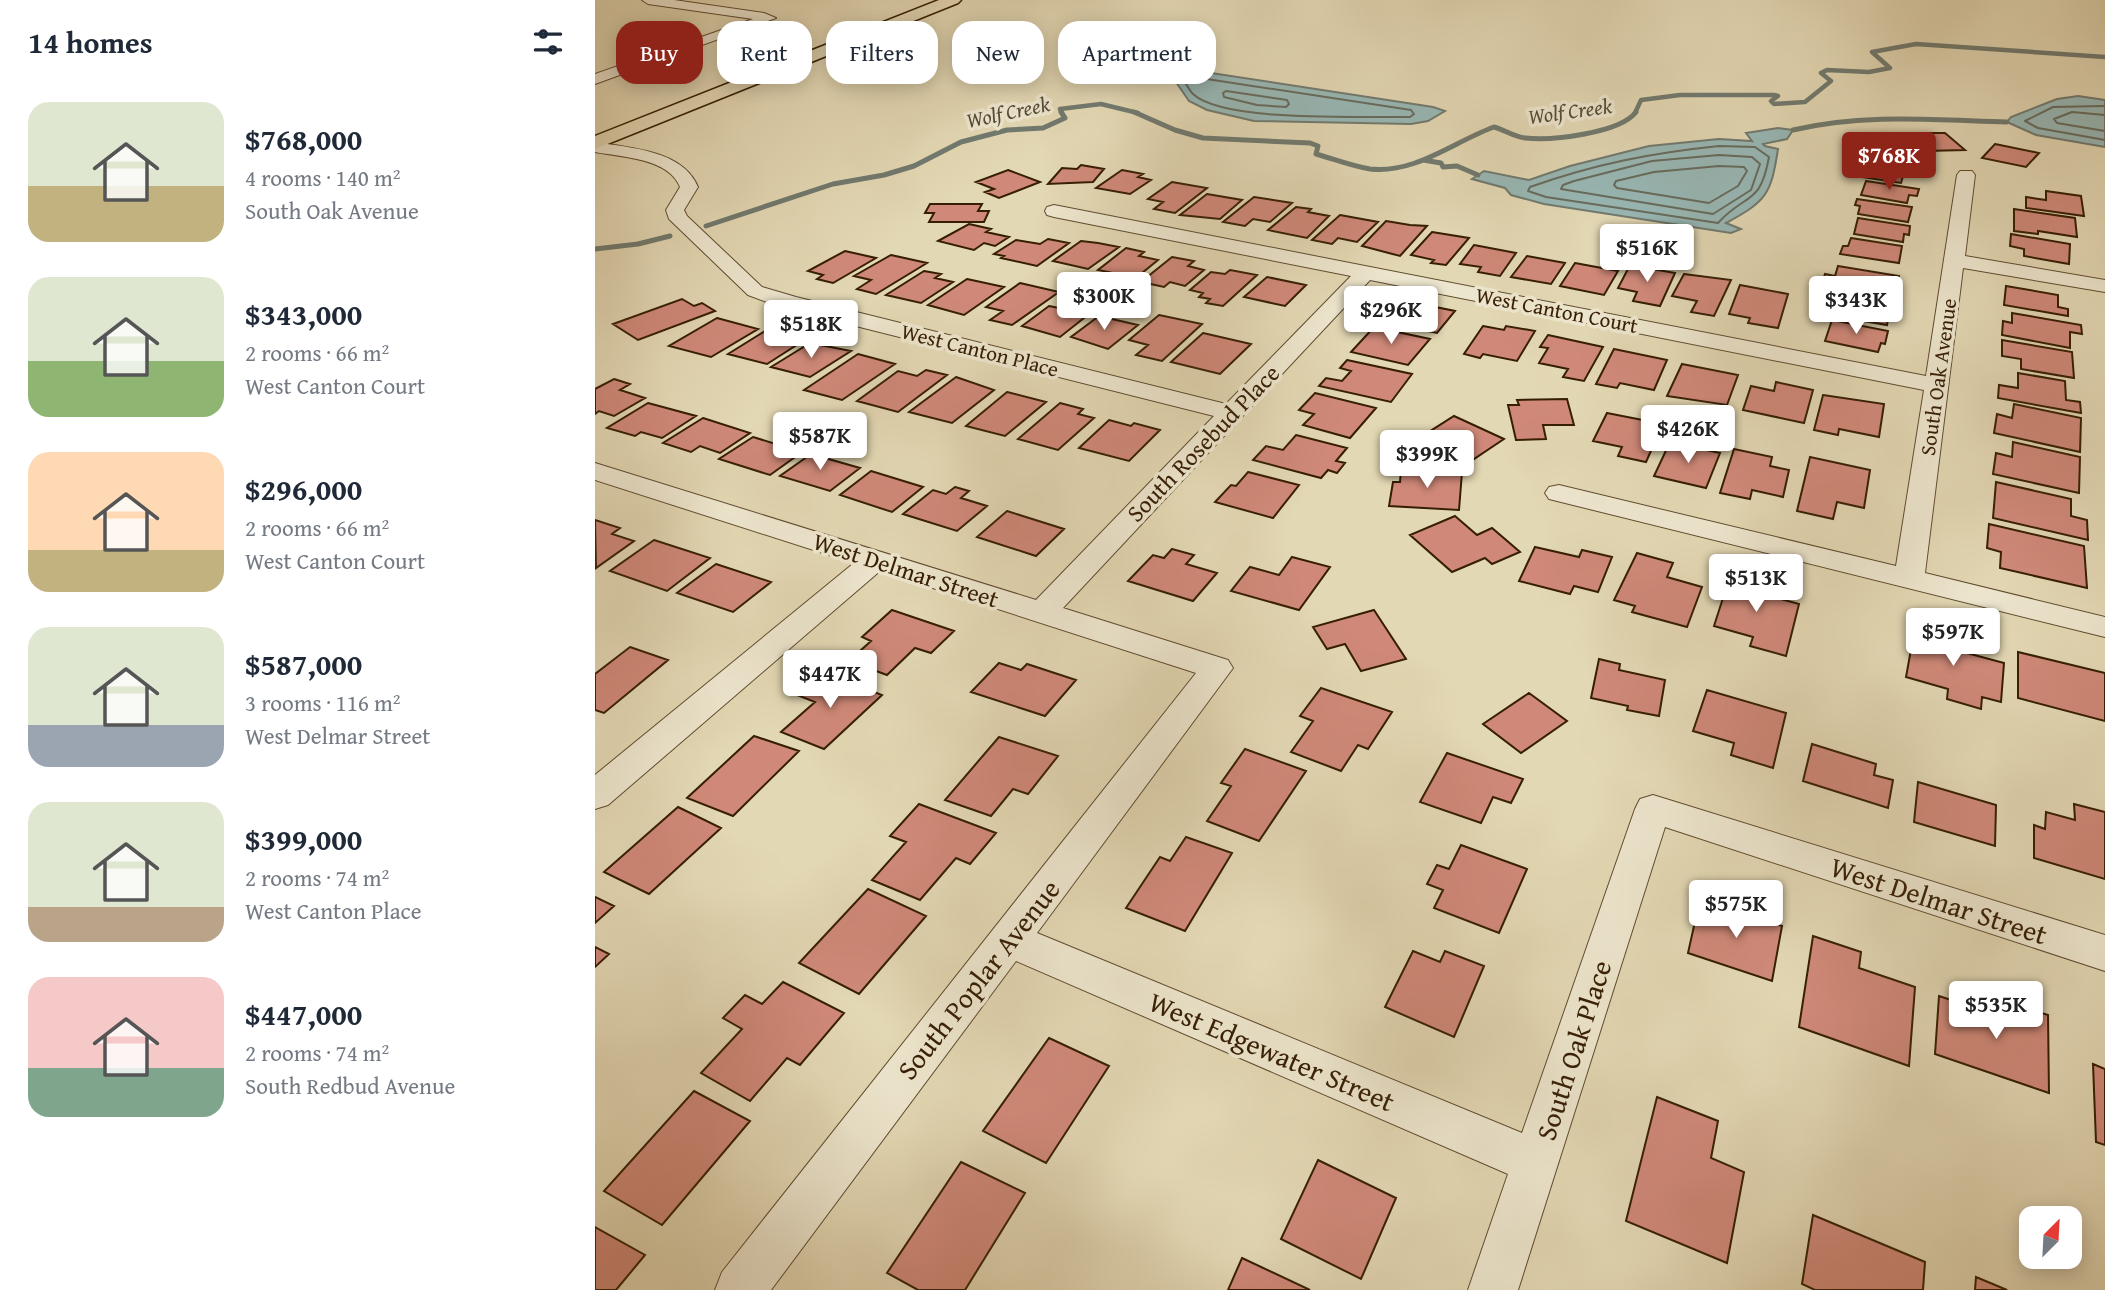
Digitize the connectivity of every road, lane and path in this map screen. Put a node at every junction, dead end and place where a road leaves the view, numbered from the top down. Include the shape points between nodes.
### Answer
1 (648, 0) edge
2 (953, 0) edge
3 (703, 41) edge
4 (595, 67) edge
5 (616, 71) edge
6 (616, 72) edge
7 (595, 79) edge
8 (595, 145) edge
9 (595, 158) edge
10 (1966, 175) dead end
11 (685, 177) junction
12 (1054, 211) dead end
13 (1954, 260) junction
14 (1366, 273) junction
15 (2105, 286) edge
16 (1936, 385) junction
17 (1231, 413) junction
18 (595, 471) edge
19 (1559, 493) dead end
20 (876, 560) junction
21 (1909, 579) junction
22 (1041, 613) junction
23 (2105, 627) edge
24 (1217, 668) joint
25 (595, 795) edge
26 (1653, 809) joint
27 (1009, 939) junction
28 (2105, 953) edge
29 (1536, 1162) junction
30 (740, 1290) edge
31 (1493, 1290) edge

1 - 3 street via 769,18
2 - 8 main road
4 - 5 street
6 - 7 street
8 - 11 street via 668,163
9 - 11 street
10 - 13 street, South Oak Avenue
11 - 17 street, West Canton Place via 689,187 675,210 678,219 755,290 787,302
12 - 14 street, West Canton Court
13 - 15 street
13 - 16 street, South Oak Avenue
14 - 16 street, West Canton Court
14 - 17 street, South Rosebud Place
16 - 21 street, South Oak Avenue
17 - 22 street, South Rosebud Place
18 - 20 street, West Delmar Street
19 - 21 street
20 - 22 street, West Delmar Street
20 - 25 street
21 - 23 street
22 - 24 street, West Delmar Street
24 - 27 street, South Poplar Avenue
26 - 28 street, West Delmar Street
26 - 29 street, South Oak Place
27 - 29 street, West Edgewater Street
27 - 30 street, South Poplar Avenue
29 - 31 street, South Oak Place

